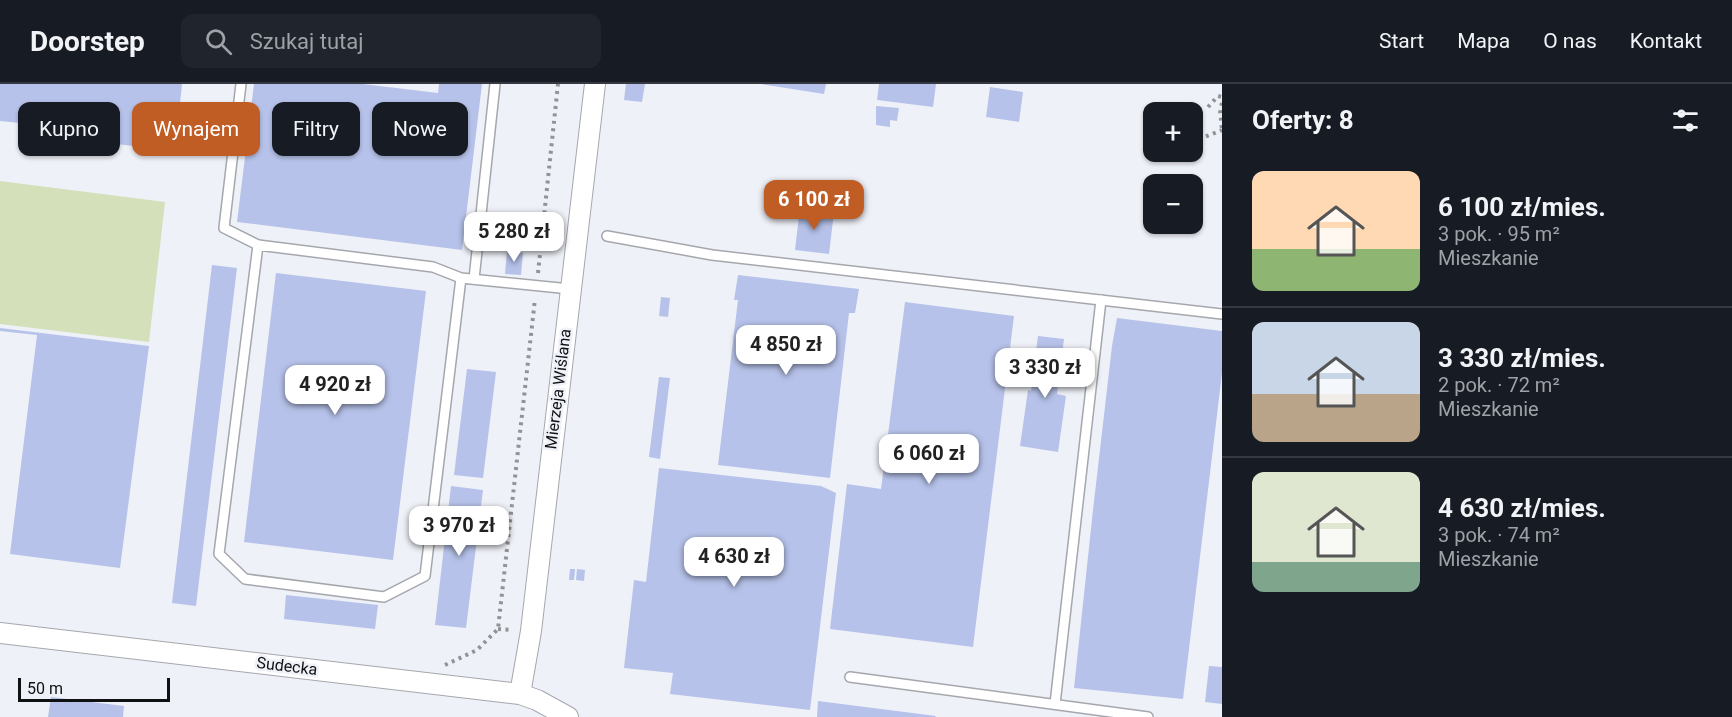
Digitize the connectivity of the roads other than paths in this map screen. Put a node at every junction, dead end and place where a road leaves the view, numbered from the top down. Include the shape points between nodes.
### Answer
1 (241, 84) edge
2 (495, 84) edge
3 (595, 84) edge
4 (607, 236) dead end
5 (258, 245) junction
6 (461, 278) junction
7 (474, 279) junction
8 (570, 289) junction
9 (1101, 300) junction
10 (1222, 314) edge
11 (0, 633) edge
12 (850, 677) dead end
13 (520, 694) junction
14 (1055, 704) junction
15 (568, 717) edge
16 (1148, 717) edge

1 - 5 lane via 224,228
2 - 7 lane
3 - 8 street, Mierzeja Wiślana
4 - 9 lane via 712,255
5 - 6 lane via 433,267
5 - 6 lane via 219,554 245,579 384,597 425,576
6 - 7 lane
7 - 8 lane
8 - 13 street, Mierzeja Wiślana via 531,631
9 - 10 lane
9 - 14 lane
11 - 13 street, Sudecka
12 - 14 lane
13 - 15 street, Sudecka
14 - 16 lane

